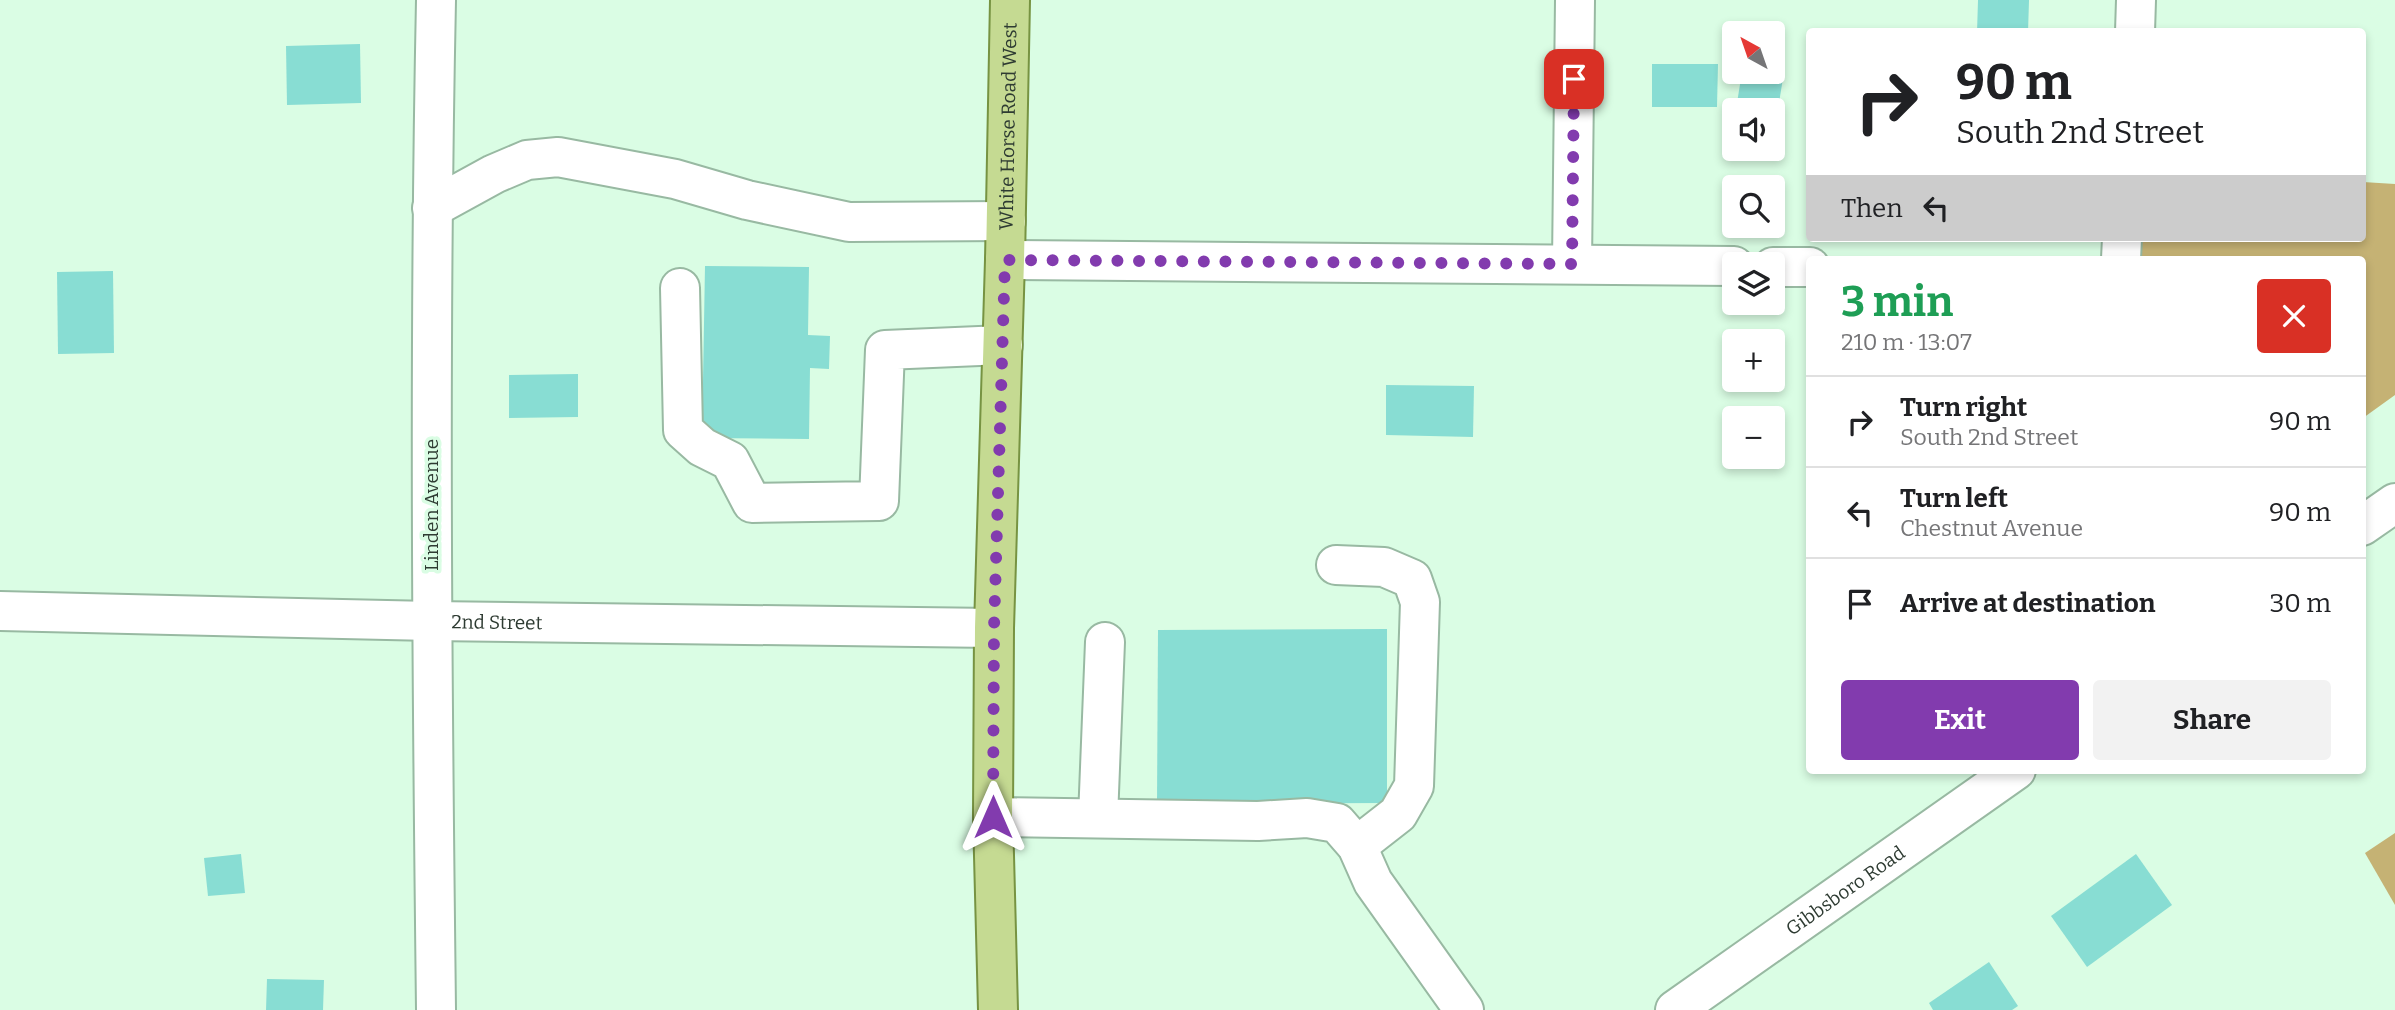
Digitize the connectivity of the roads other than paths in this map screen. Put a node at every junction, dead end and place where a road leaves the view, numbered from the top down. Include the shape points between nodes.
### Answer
1 (436, 0) edge
2 (1010, 0) edge
3 (1575, 0) edge
4 (2136, 0) edge
5 (2135, 28) edge
6 (432, 208) junction
7 (1006, 221) junction
8 (1005, 260) junction
9 (1572, 264) junction
10 (1722, 266) edge
11 (1785, 267) edge
12 (1806, 267) edge
13 (680, 288) dead end
14 (1003, 345) junction
15 (2395, 503) edge
16 (2366, 523) edge
17 (1336, 565) dead end
18 (0, 611) edge
19 (431, 621) junction
20 (994, 628) junction
21 (1105, 642) dead end
22 (2010, 774) edge
23 (993, 817) junction
24 (1098, 818) junction
25 (1357, 846) junction
26 (436, 1010) edge
27 (998, 1010) edge
28 (1464, 1010) edge
29 (1675, 1010) edge

1 - 6 street, Linden Avenue
2 - 7 main road, White Horse Road West
3 - 9 street
4 - 5 street
6 - 7 street via 527,160 558,157 675,179 747,201 849,222
6 - 19 street, Linden Avenue
7 - 8 main road, White Horse Road West
8 - 9 street
8 - 14 main road, White Horse Road West
9 - 10 street
11 - 12 street
13 - 14 street via 683,430 702,447 730,461 752,503 879,501 884,350
14 - 20 main road, White Horse Road West
15 - 16 street
17 - 25 street via 1384,567 1412,579 1420,602 1413,786 1398,814
18 - 19 street, 2nd Street
19 - 20 street, 2nd Street
19 - 26 street, Linden Avenue
20 - 23 main road, White Horse Road West
21 - 24 street
22 - 29 street, Gibbsboro Road
23 - 24 street
23 - 27 main road, White Horse Road West
24 - 25 street via 1307,818 1337,823
25 - 28 street via 1373,882

